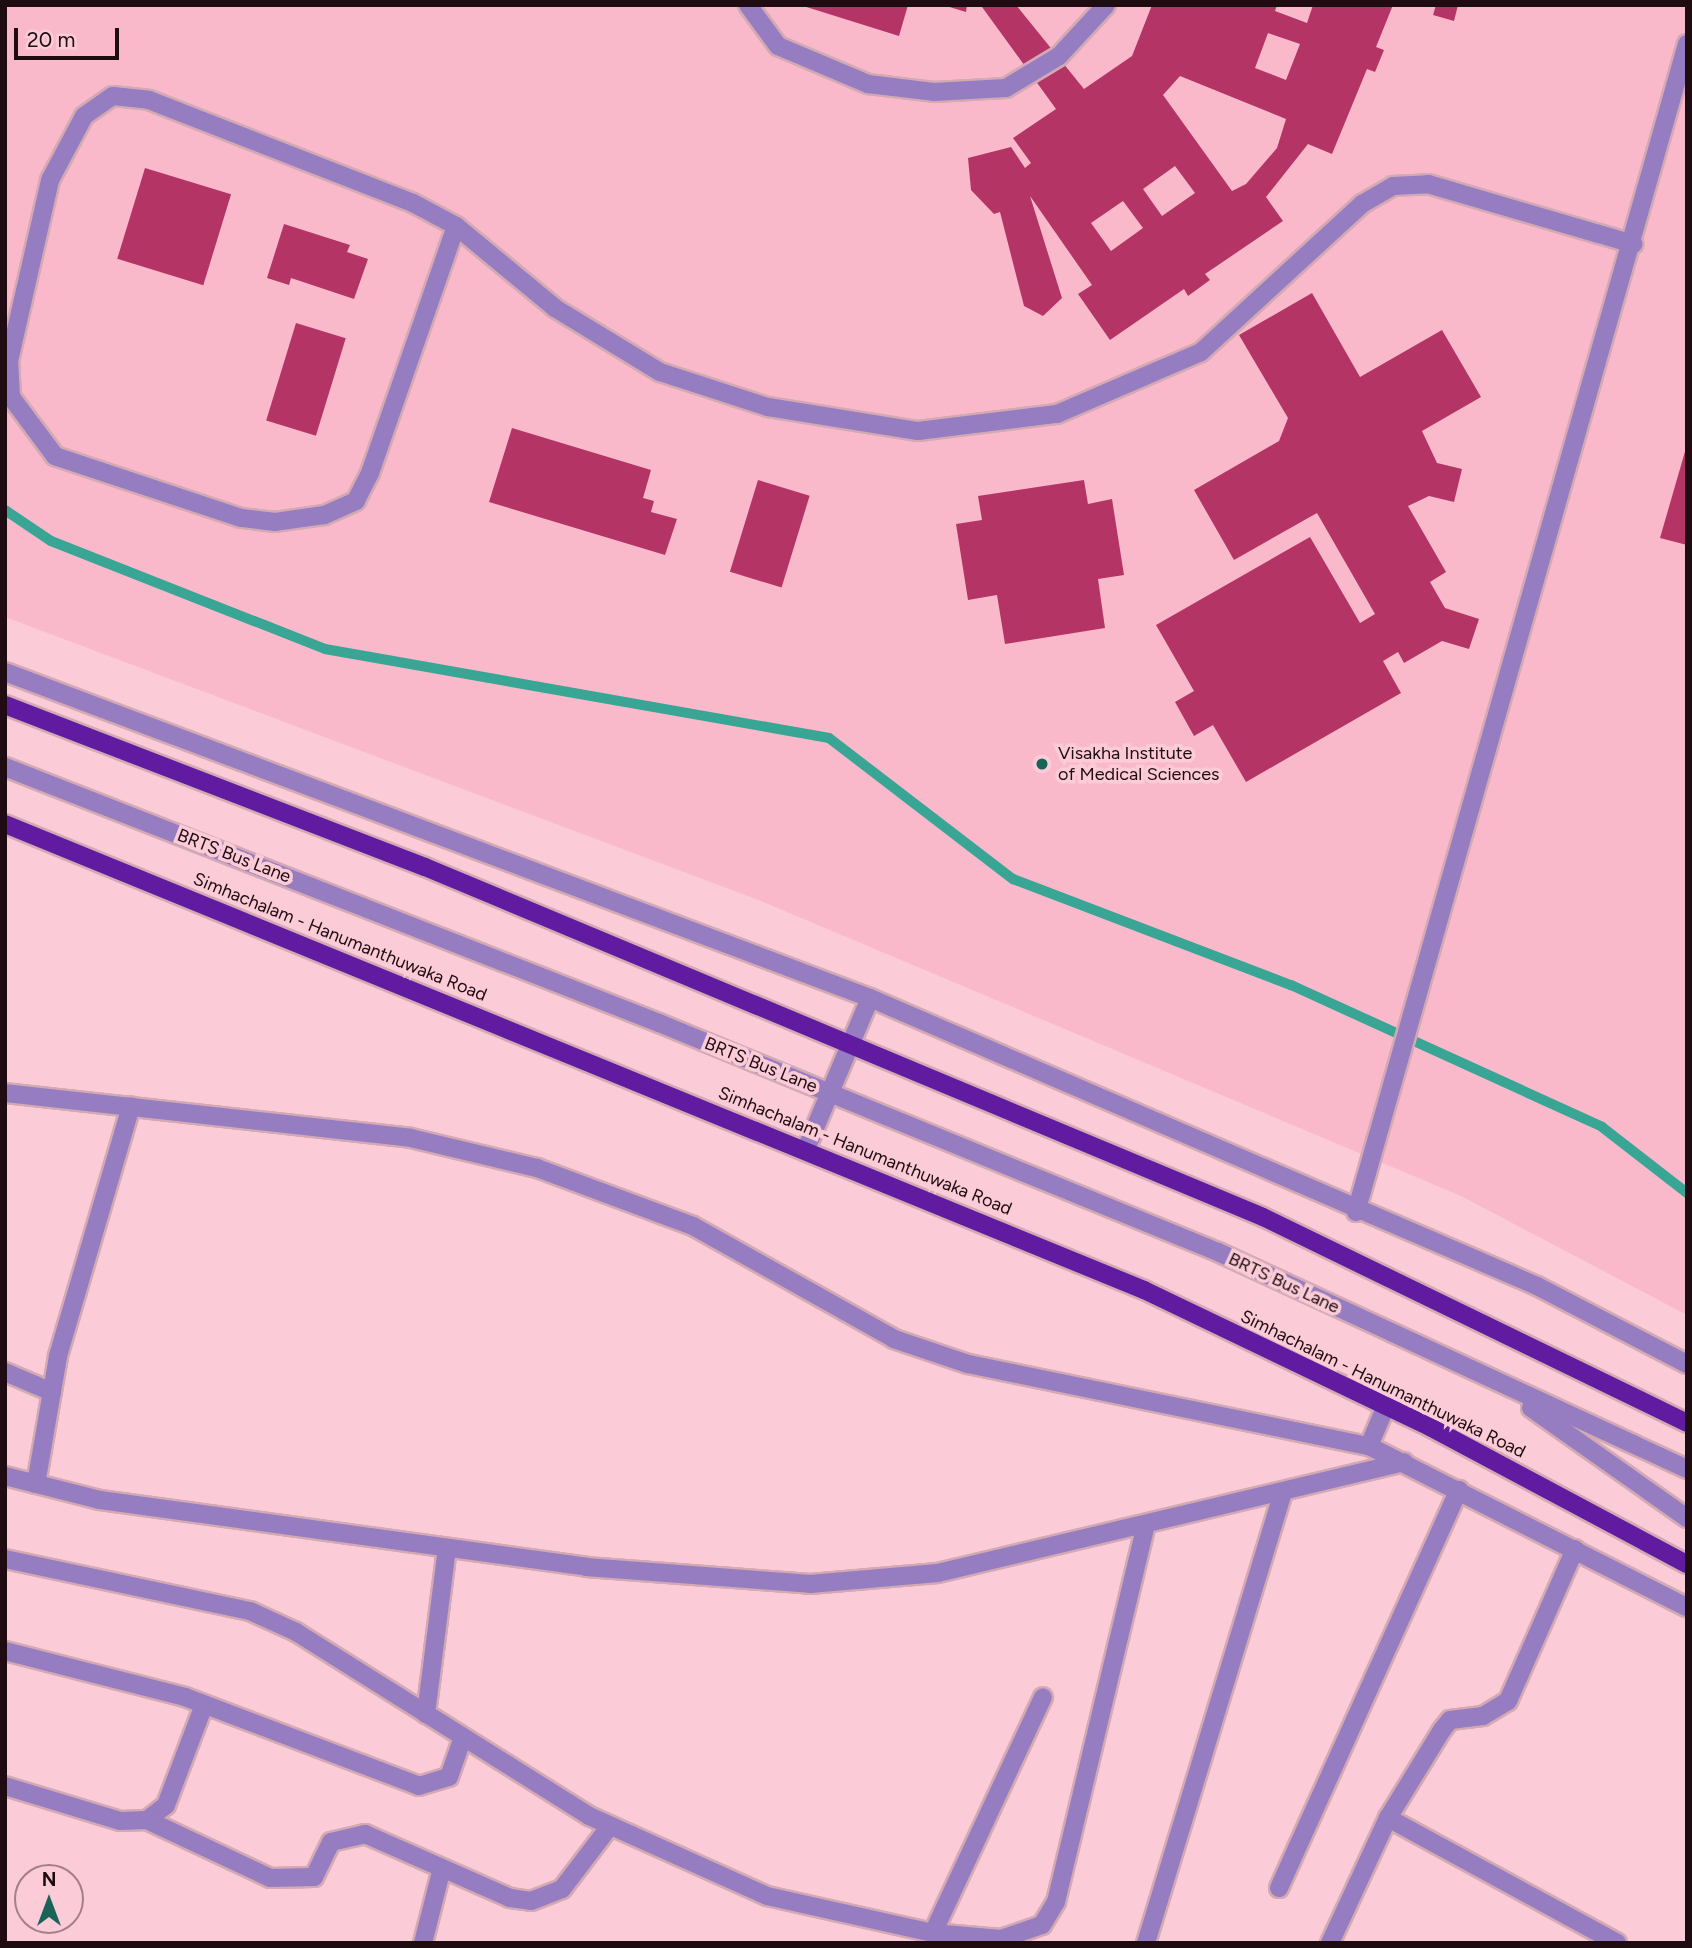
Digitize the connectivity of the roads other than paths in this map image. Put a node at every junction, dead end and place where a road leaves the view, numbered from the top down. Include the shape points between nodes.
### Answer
1 (748, 5) edge
2 (1106, 5) edge
3 (1687, 44) edge
4 (456, 226) junction
5 (1633, 244) junction
6 (5, 672) edge
7 (5, 705) edge
8 (5, 767) edge
9 (5, 824) edge
10 (870, 998) junction
11 (848, 1046) junction
12 (5, 1093) edge
13 (831, 1093) junction
14 (131, 1106) junction
15 (806, 1149) junction
16 (1356, 1212) junction
17 (1687, 1364) edge
18 (5, 1372) edge
19 (1506, 1389) junction
20 (52, 1392) junction
21 (1386, 1406) junction
22 (1687, 1423) edge
23 (1369, 1446) junction
24 (1404, 1462) junction
25 (1687, 1469) edge
26 (5, 1476) edge
27 (36, 1484) junction
28 (1459, 1490) junction
29 (1283, 1493) junction
30 (1687, 1518) edge
31 (1145, 1527) junction
32 (447, 1548) junction
33 (1575, 1549) junction
34 (5, 1559) edge
35 (1687, 1564) edge
36 (1687, 1607) edge
37 (5, 1651) edge
38 (1043, 1697) dead end
39 (204, 1705) junction
40 (426, 1714) junction
41 (463, 1737) junction
42 (5, 1786) edge
43 (1388, 1818) junction
44 (147, 1820) junction
45 (610, 1826) junction
46 (442, 1868) junction
47 (1279, 1888) dead end
48 (933, 1933) junction
49 (423, 1943) edge
50 (1146, 1943) edge
51 (1330, 1943) edge
52 (1617, 1943) edge

1 - 2 street via 778,46 868,83 934,92 1006,88 1059,56
3 - 5 street
4 - 4 street via 370,473 356,501 324,515 275,522 241,517 55,456 11,397 9,361 50,180 84,116 113,96 149,100 413,202
4 - 5 street via 555,307 660,372 768,407 918,431 1057,414 1201,352 1362,204 1393,186 1428,184
5 - 16 street
6 - 10 street
7 - 11 main road via 231,789
8 - 13 street, BRTS Bus Lane
9 - 15 main road, Simhachalam - Hanumanthuwaka Road
10 - 11 street
10 - 16 street
11 - 13 street
11 - 22 main road via 1364,1261
12 - 14 street
13 - 15 street
13 - 19 street, BRTS Bus Lane via 1218,1252
14 - 20 street
14 - 23 street via 411,1138 537,1168 693,1226 894,1339 968,1364
15 - 21 main road, Simhachalam - Hanumanthuwaka Road via 1144,1290
16 - 17 street via 1537,1286
18 - 20 street
19 - 25 street, BRTS Bus Lane
19 - 30 street, BRTS Bus Lane
20 - 27 street
21 - 23 street
21 - 35 main road, Simhachalam - Hanumanthuwaka Road
23 - 24 street
24 - 28 street
24 - 29 street
26 - 27 street
27 - 32 street via 100,1500
28 - 33 street
28 - 47 street
29 - 31 street
29 - 50 street
31 - 32 street via 938,1573 810,1584 586,1567
31 - 48 street via 1056,1902 1042,1925 1023,1936
32 - 40 street
33 - 36 street
33 - 43 street via 1508,1701 1483,1716 1450,1720
34 - 40 street via 250,1611
37 - 39 street
38 - 48 street
39 - 41 street via 419,1786 449,1777
39 - 44 street via 166,1805
40 - 41 street
41 - 45 street
42 - 44 street via 120,1821
43 - 51 street
43 - 52 street
44 - 46 street via 270,1878 314,1877 331,1842 347,1834 365,1834
45 - 46 street via 562,1889 546,1898 510,1898
45 - 48 street via 767,1896
46 - 49 street

